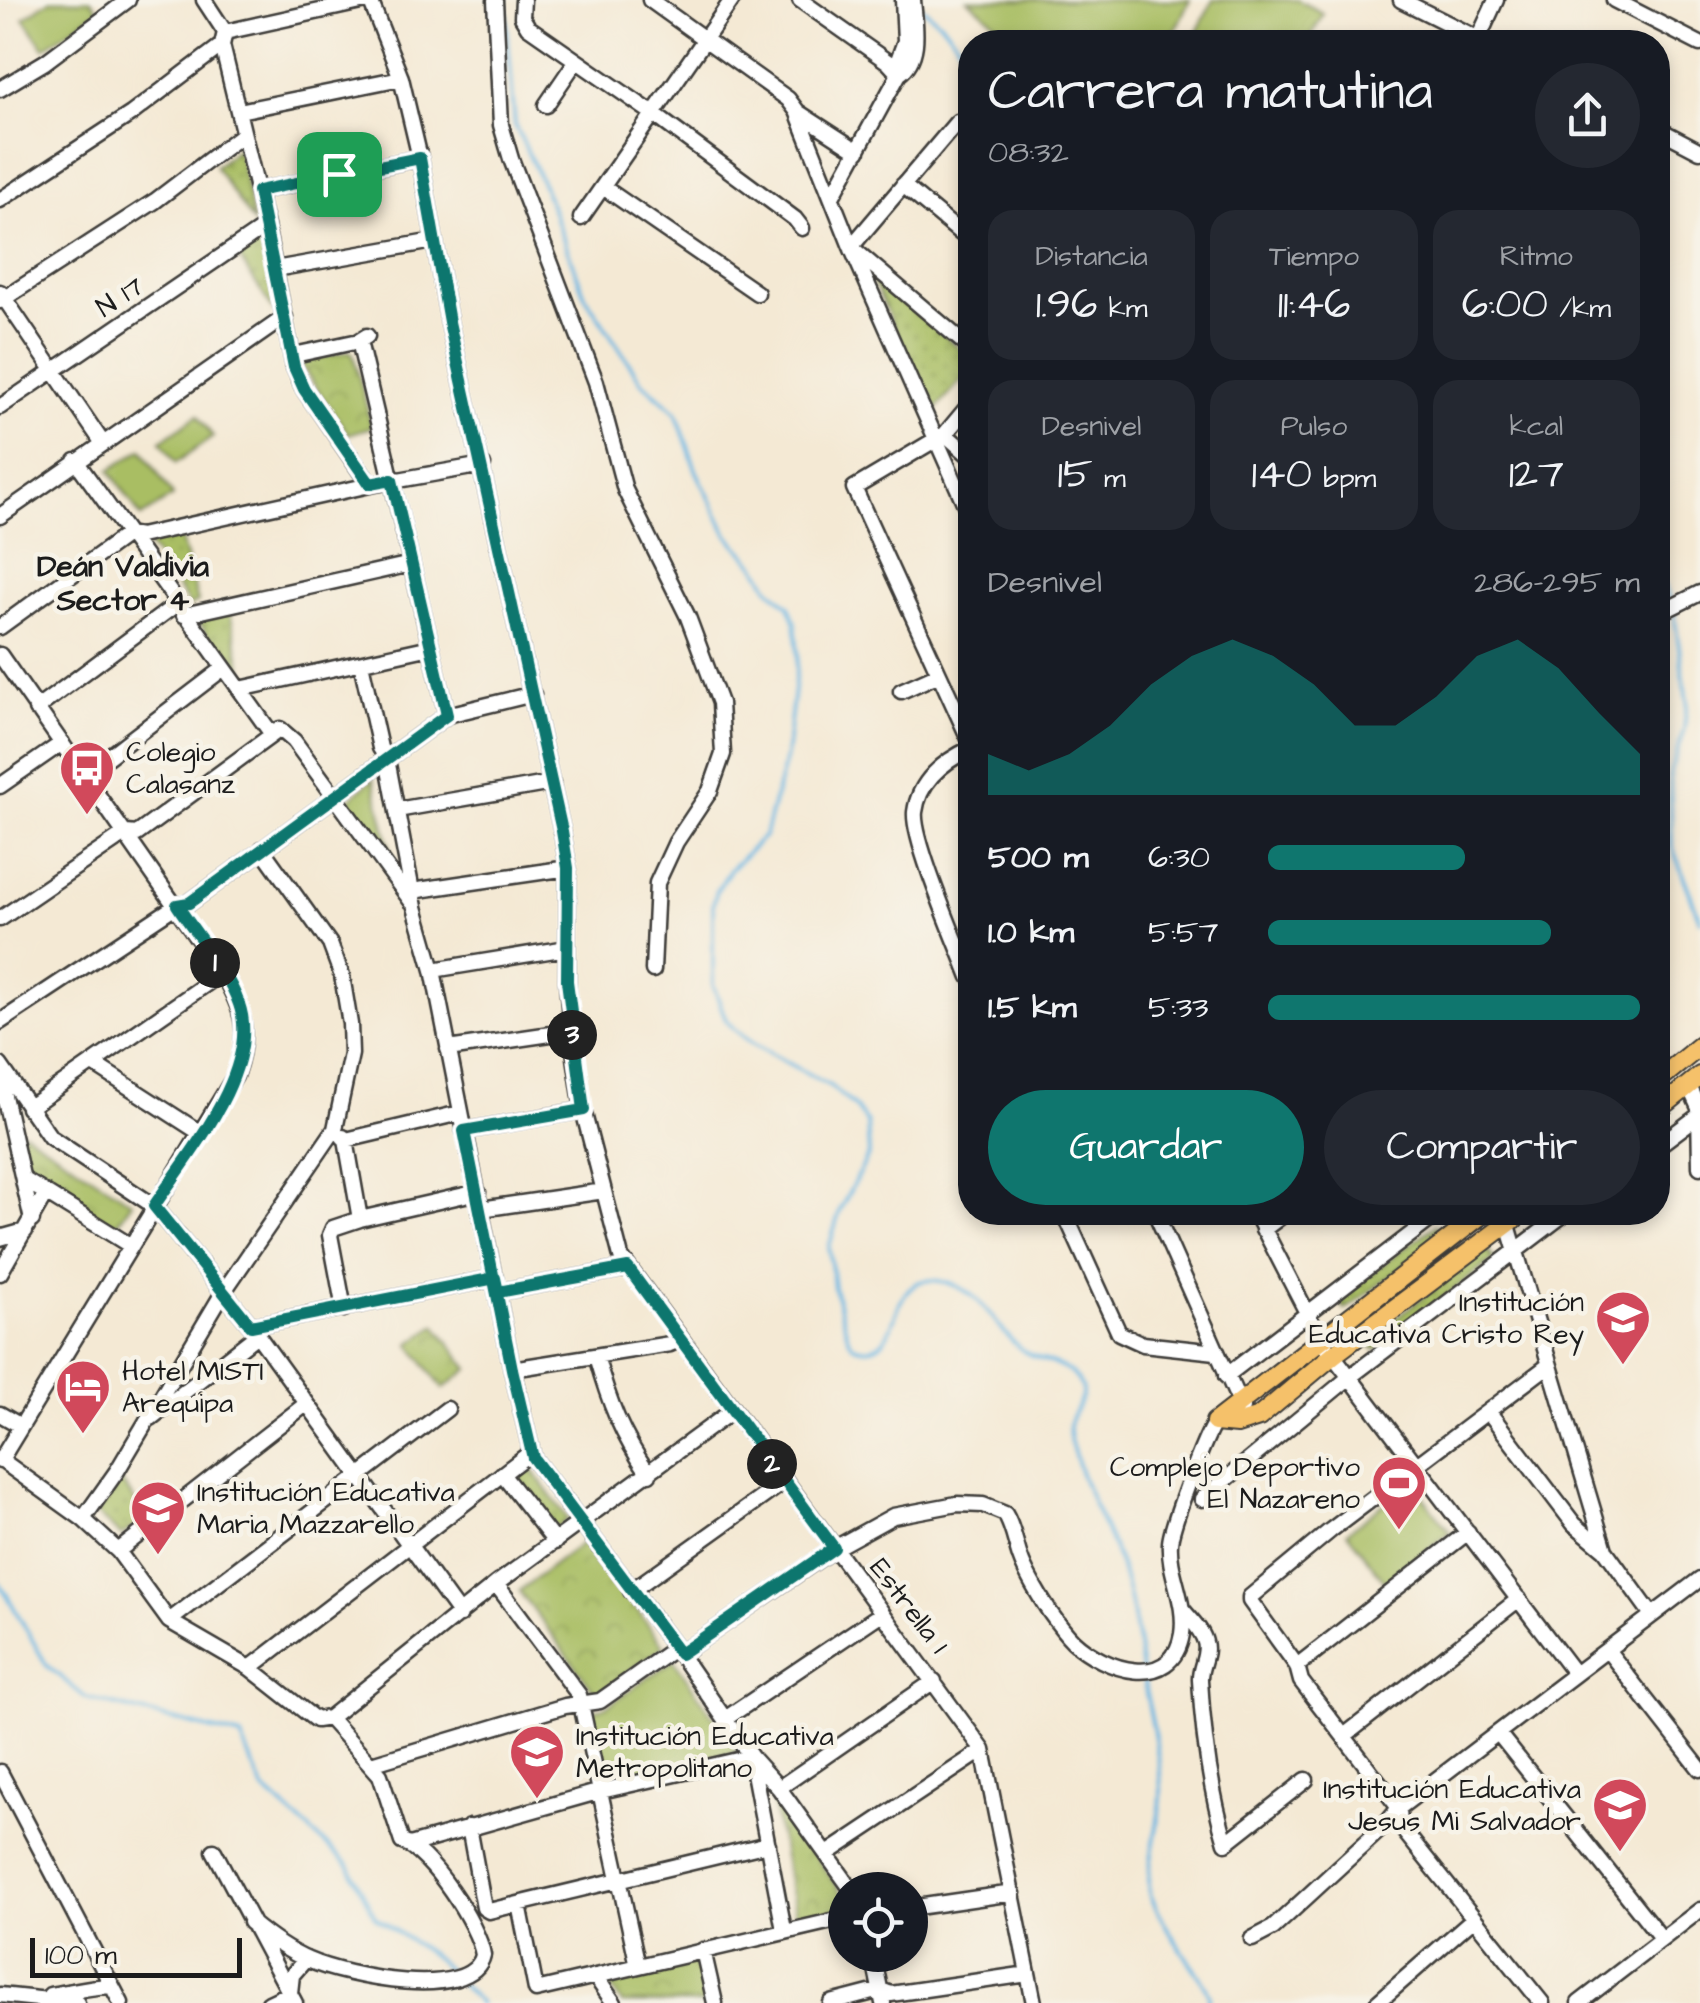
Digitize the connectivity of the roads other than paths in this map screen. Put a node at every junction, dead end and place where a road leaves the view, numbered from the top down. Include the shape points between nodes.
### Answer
1 (128, 0) edge
2 (204, 0) edge
3 (370, 0) edge
4 (495, 0) edge
5 (523, 0) edge
6 (650, 0) edge
7 (732, 0) edge
8 (800, 0) edge
9 (903, 0) edge
10 (913, 0) edge
11 (1401, 0) edge
12 (1496, 0) edge
13 (1614, 0) edge
14 (1460, 30) edge
15 (1486, 30) edge
16 (911, 35) junction
17 (224, 38) junction
18 (704, 38) junction
19 (1700, 44) edge
20 (576, 61) junction
21 (898, 74) junction
22 (401, 78) junction
23 (0, 89) edge
24 (546, 105) dead end
25 (239, 111) junction
26 (798, 112) junction
27 (652, 113) junction
28 (958, 123) edge
29 (243, 134) junction
30 (1670, 135) edge
31 (858, 151) junction
32 (1700, 151) edge
33 (420, 158) junction
34 (903, 186) junction
35 (603, 187) junction
36 (258, 191) junction
37 (832, 197) junction
38 (0, 200) edge
39 (581, 218) dead end
40 (266, 226) junction
41 (802, 228) dead end
42 (958, 231) edge
43 (434, 241) junction
44 (851, 248) junction
45 (275, 269) junction
46 (756, 294) dead end
47 (2, 297) edge
48 (285, 317) junction
49 (958, 338) edge
50 (294, 355) junction
51 (55, 369) junction
52 (0, 407) edge
53 (958, 418) edge
54 (940, 438) junction
55 (102, 442) junction
56 (958, 449) edge
57 (76, 461) junction
58 (483, 465) junction
59 (392, 480) junction
60 (370, 484) junction
61 (958, 485) edge
62 (0, 516) edge
63 (128, 534) junction
64 (412, 564) junction
65 (1700, 593) edge
66 (1670, 608) edge
67 (181, 609) junction
68 (0, 627) edge
69 (431, 646) junction
70 (0, 655) edge
71 (361, 663) junction
72 (224, 668) junction
73 (939, 674) junction
74 (240, 689) junction
75 (901, 692) dead end
76 (532, 694) junction
77 (36, 709) junction
78 (447, 715) junction
79 (958, 718) edge
80 (271, 733) junction
81 (62, 743) junction
82 (958, 753) edge
83 (386, 759) junction
84 (84, 775) junction
85 (552, 783) junction
86 (0, 786) edge
87 (333, 798) junction
88 (396, 810) junction
89 (126, 833) junction
90 (262, 849) junction
91 (568, 868) junction
92 (414, 899) junction
93 (177, 905) junction
94 (0, 919) edge
95 (958, 944) edge
96 (567, 948) junction
97 (433, 970) junction
98 (653, 970) dead end
99 (222, 974) junction
100 (0, 1022) edge
101 (571, 1031) junction
102 (1700, 1046) edge
103 (448, 1049) junction
104 (92, 1063) junction
105 (0, 1065) edge
106 (1670, 1070) edge
107 (0, 1078) edge
108 (1695, 1081) edge
109 (1670, 1101) edge
110 (28, 1108) junction
111 (584, 1110) junction
112 (460, 1113) junction
113 (1698, 1116) edge
114 (464, 1131) junction
115 (202, 1134) junction
116 (341, 1135) junction
117 (1670, 1137) edge
118 (6, 1141) edge
119 (1700, 1168) edge
120 (22, 1179) junction
121 (604, 1191) junction
122 (478, 1192) junction
123 (46, 1194) junction
124 (154, 1206) junction
125 (481, 1209) junction
126 (360, 1219) junction
127 (29, 1225) junction
128 (1070, 1225) edge
129 (1161, 1225) edge
130 (1261, 1225) edge
131 (1270, 1225) edge
132 (1423, 1225) edge
133 (1468, 1225) edge
134 (1508, 1225) joint
135 (1550, 1225) edge
136 (1263, 1230) junction
137 (0, 1238) edge
138 (131, 1246) junction
139 (1516, 1252) junction
140 (628, 1268) junction
141 (0, 1274) edge
142 (496, 1285) junction
143 (224, 1290) junction
144 (344, 1309) junction
145 (1306, 1313) junction
146 (254, 1330) junction
147 (1320, 1338) junction
148 (681, 1339) junction
149 (1216, 1352) junction
150 (1334, 1355) junction
151 (596, 1356) junction
152 (1548, 1365) junction
153 (512, 1369) junction
154 (1226, 1376) junction
155 (1350, 1376) junction
156 (306, 1404) junction
157 (447, 1409) dead end
158 (1488, 1410) junction
159 (732, 1411) junction
160 (1245, 1412) junction
161 (0, 1414) edge
162 (1216, 1422) joint
163 (144, 1424) junction
164 (21, 1426) junction
165 (531, 1452) junction
166 (0, 1460) edge
167 (1418, 1463) junction
168 (502, 1474) junction
169 (649, 1474) junction
170 (358, 1475) junction
171 (785, 1481) junction
172 (1202, 1500) dead end
173 (83, 1519) junction
174 (580, 1523) junction
175 (1468, 1532) junction
176 (554, 1542) junction
177 (408, 1545) junction
178 (834, 1548) junction
179 (1605, 1550) junction
180 (118, 1551) junction
181 (1700, 1580) edge
182 (496, 1584) junction
183 (631, 1590) junction
184 (1519, 1600) junction
185 (1183, 1610) junction
186 (882, 1613) junction
187 (460, 1615) junction
188 (1652, 1615) junction
189 (169, 1621) junction
190 (678, 1651) junction
191 (1608, 1651) junction
192 (1296, 1666) junction
193 (250, 1668) junction
194 (1575, 1674) junction
195 (934, 1681) junction
196 (582, 1706) junction
197 (329, 1718) junction
198 (725, 1720) junction
199 (1498, 1733) junction
200 (1344, 1736) junction
201 (1700, 1744) edge
202 (982, 1750) junction
203 (1687, 1754) junction
204 (751, 1757) junction
205 (371, 1764) junction
206 (1700, 1770) edge
207 (0, 1772) edge
208 (1306, 1780) dead end
209 (780, 1788) junction
210 (601, 1791) junction
211 (1398, 1808) junction
212 (469, 1827) junction
213 (768, 1844) junction
214 (410, 1845) junction
215 (214, 1851) dead end
216 (827, 1854) junction
217 (840, 1872) edge
218 (619, 1878) junction
219 (1012, 1893) junction
220 (518, 1904) junction
221 (928, 1905) edge
222 (1700, 1910) edge
223 (1474, 1918) junction
224 (828, 1921) edge
225 (250, 1922) junction
226 (784, 1930) junction
227 (1252, 1938) dead end
228 (1662, 1939) junction
229 (702, 1950) junction
230 (95, 1953) junction
231 (306, 1960) junction
232 (638, 1966) junction
233 (877, 1972) edge
234 (1028, 1974) junction
235 (595, 1976) junction
236 (88, 1990) junction
237 (0, 1995) edge
238 (39, 1996) junction
239 (114, 1996) edge
240 (882, 1997) edge
241 (293, 1998) edge
242 (77, 2003) edge
243 (269, 2003) edge
244 (614, 2003) edge
245 (715, 2003) edge
246 (832, 2003) edge
247 (1034, 2003) edge
248 (1377, 2003) edge
249 (1542, 2003) edge
250 (1579, 2003) edge

1 - 23 street
2 - 17 street
3 - 17 street
3 - 22 street, Estrella 1
4 - 98 street via 500,125 596,382 626,490 688,617 720,703 723,754 710,792 658,884
5 - 20 street via 528,28
6 - 18 street
7 - 18 street
8 - 21 street
9 - 16 street
10 - 16 street
11 - 14 street
12 - 15 street
13 - 19 street
16 - 21 street
17 - 25 street
17 - 38 street via 104,133
18 - 26 street
18 - 27 street
20 - 24 street
20 - 27 street
21 - 31 street
22 - 25 street
22 - 33 street, Estrella 1
25 - 29 street
26 - 31 street
26 - 37 street
27 - 35 street
27 - 41 street
28 - 34 street
29 - 36 street
29 - 47 street via 155,201
30 - 32 street
31 - 37 street
33 - 36 street
33 - 43 street, Estrella 1
34 - 42 street
34 - 44 street
35 - 39 street
35 - 46 street
36 - 40 street
37 - 44 street
40 - 45 street
40 - 51 street, N 17
43 - 45 street
43 - 58 street, Estrella 1
44 - 49 street
44 - 54 street
45 - 48 street
47 - 51 street
48 - 50 street
48 - 55 street
50 - 59 street via 363,338
50 - 60 street via 304,389
51 - 52 street, N 17
51 - 55 street
53 - 54 street
54 - 56 street
54 - 61 street
54 - 73 street via 854,488
55 - 57 street
57 - 62 street
57 - 63 street
58 - 59 street
58 - 76 street, Estrella 1
59 - 60 street
59 - 64 street
60 - 63 street
63 - 67 street
63 - 68 street
64 - 67 street
64 - 69 street
65 - 66 street
67 - 72 street
67 - 77 street
69 - 71 street
69 - 78 street
70 - 77 street
71 - 74 street
71 - 83 street
72 - 74 street
72 - 84 street
73 - 75 street
73 - 79 street
74 - 80 street
76 - 78 street
76 - 85 street, Estrella 1
77 - 81 street
78 - 83 street
80 - 87 street via 286,732
80 - 89 street via 137,834
81 - 84 street
81 - 86 street
82 - 95 street via 934,772 916,812
83 - 87 street
83 - 88 street
84 - 89 street
85 - 88 street
85 - 91 street, Estrella 1
87 - 90 street
87 - 92 street
88 - 92 street
89 - 93 street
89 - 94 street
90 - 93 street
90 - 116 street via 330,944 342,976 351,1054
91 - 92 street
91 - 96 street, Estrella 1
92 - 97 street
93 - 99 street
93 - 100 street
96 - 97 street
96 - 101 street, Estrella 1
97 - 103 street
99 - 104 street
99 - 115 street via 239,1002 245,1044
101 - 103 street
101 - 111 street, Estrella 1
102 - 106 main road
103 - 112 street
104 - 110 street
104 - 115 street
105 - 110 street
107 - 118 street
108 - 109 main road
108 - 113 street
110 - 124 street via 50,1138
111 - 114 street
111 - 121 street, Estrella 1
112 - 114 street
112 - 116 street
113 - 117 street
113 - 119 street
114 - 122 street
115 - 124 street
116 - 126 street
116 - 143 street
118 - 120 street
120 - 123 street
120 - 127 street
121 - 125 street
121 - 140 street, Estrella 1
122 - 125 street
122 - 126 street
123 - 127 street
123 - 138 street
124 - 138 street
124 - 143 street
125 - 142 street
126 - 144 street via 333,1228 330,1236
127 - 137 street
127 - 141 street
128 - 149 street via 1119,1332 1143,1344
129 - 149 street
130 - 136 street
131 - 136 street
132 - 145 street
133 - 147 main road
134 - 139 street
134 - 150 main road
135 - 139 street
136 - 145 street
138 - 164 street
139 - 152 street
139 - 155 street
140 - 142 street
140 - 148 street, Estrella 1
142 - 144 street
142 - 153 street
143 - 146 street
143 - 163 street
144 - 146 street
145 - 147 street
145 - 154 street
146 - 156 street
146 - 163 street
147 - 150 street
147 - 160 main road
148 - 151 street
148 - 159 street, Estrella 1
149 - 154 street
150 - 155 street
150 - 160 main road via 1259,1417
151 - 153 street
151 - 169 street via 612,1412
152 - 158 street
152 - 179 street
153 - 165 street
154 - 160 street
155 - 167 street
155 - 172 street
156 - 170 street
156 - 180 street
157 - 170 street
158 - 167 street
158 - 179 street via 1574,1524
159 - 169 street
159 - 171 street, Estrella 1
160 - 162 main road
161 - 164 street
162 - 185 street via 1204,1437 1170,1542
163 - 173 street
164 - 166 street
165 - 168 street
165 - 174 street
166 - 173 street
167 - 175 street
167 - 192 street via 1250,1597
168 - 176 street
168 - 177 street
169 - 174 street
170 - 177 street
170 - 189 street
171 - 178 street, Estrella 1
171 - 183 street
173 - 180 street
174 - 176 street
174 - 183 street
175 - 184 street
175 - 192 street
176 - 182 street
177 - 187 street
177 - 193 street
178 - 185 street via 893,1516 982,1505 1005,1514 1048,1610 1097,1658 1142,1672 1158,1670 1178,1647
178 - 186 street, Estrella 1
178 - 190 street
179 - 188 street
180 - 189 street
181 - 188 street
182 - 187 street
182 - 196 street
183 - 190 street
184 - 194 street
184 - 200 street
185 - 208 street via 1206,1644 1199,1674 1208,1766 1226,1843
186 - 195 street, Estrella 1
186 - 198 street
187 - 197 street
188 - 191 street
189 - 193 street
190 - 196 street
190 - 198 street
191 - 194 street
191 - 203 street
192 - 200 street via 1300,1681
193 - 197 street via 316,1720
194 - 199 street
195 - 202 street, Estrella 1
195 - 209 street
196 - 205 street
196 - 210 street
197 - 205 street
198 - 204 street
199 - 211 street
199 - 228 street
200 - 211 street
201 - 203 street
202 - 216 street
202 - 219 street, Estrella 1
203 - 206 street
204 - 209 street
204 - 210 street
204 - 213 street
205 - 214 street via 400,1838
207 - 230 street
209 - 216 street
210 - 212 street
210 - 218 street
211 - 223 street via 1400,1826
211 - 227 street via 1272,1928
212 - 214 street
212 - 220 street via 484,1908
213 - 218 street
213 - 226 street
214 - 231 street via 475,1932 483,1955 473,1976 448,1984 372,1982
215 - 225 street
216 - 217 street
218 - 220 street
218 - 232 street
219 - 221 street
219 - 234 street, Estrella 1
220 - 235 street via 536,1990
222 - 228 street
223 - 248 street
223 - 249 street
224 - 226 street
225 - 231 street
225 - 241 street
226 - 229 street
228 - 250 street
229 - 232 street
229 - 245 street
230 - 236 street
230 - 239 street
231 - 241 street via 292,1975
232 - 235 street
233 - 240 street
234 - 240 street
234 - 247 street, Estrella 1
235 - 244 street
236 - 238 street
236 - 239 street via 100,1984
237 - 238 street
238 - 242 street
240 - 246 street
241 - 243 street

